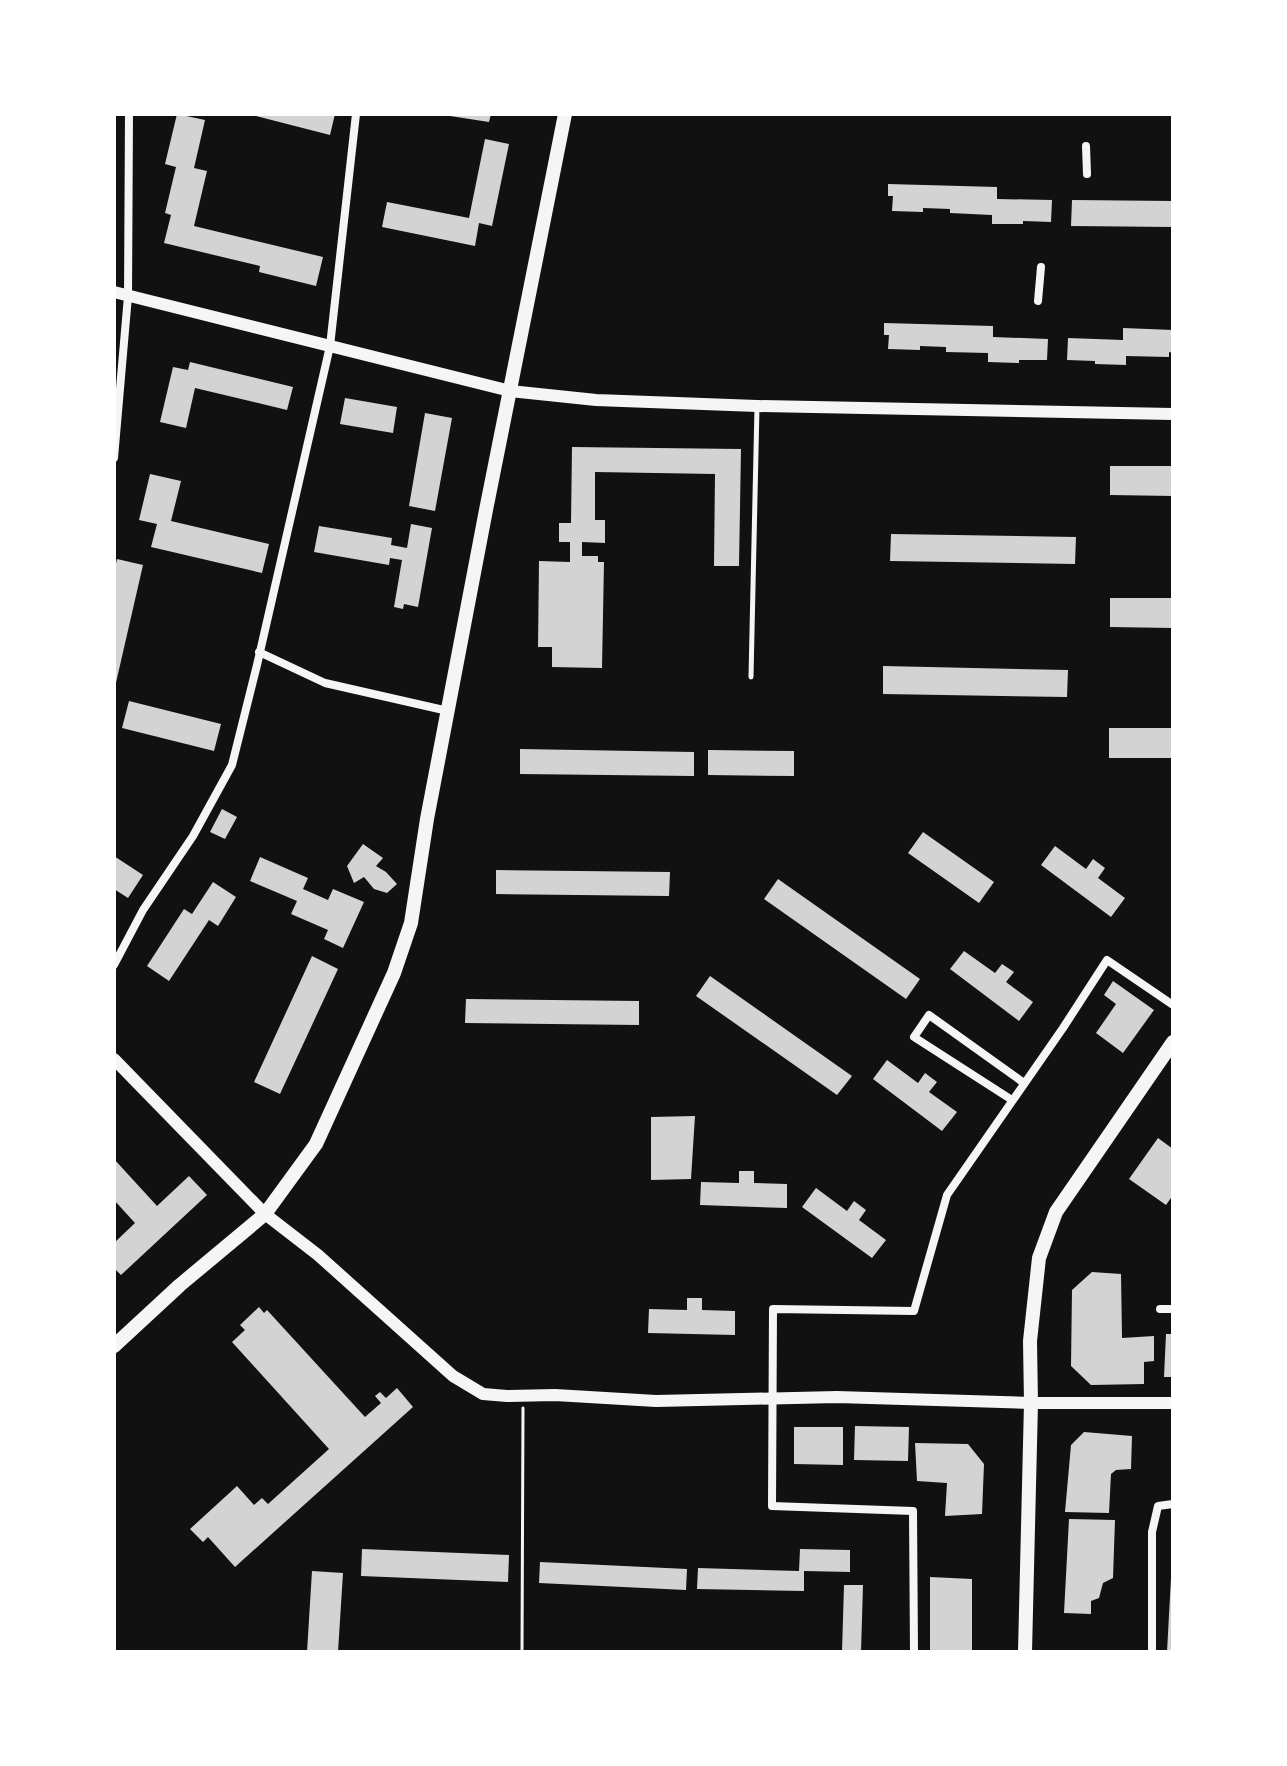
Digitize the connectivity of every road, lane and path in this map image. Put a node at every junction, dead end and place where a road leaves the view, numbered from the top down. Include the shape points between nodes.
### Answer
1 (129, 114) edge
2 (356, 114) edge
3 (565, 114) edge
4 (1086, 146) dead end
5 (1087, 174) dead end
6 (1041, 267) dead end
7 (120, 294) edge
8 (1038, 301) dead end
9 (330, 346) junction
10 (510, 391) junction
11 (757, 406) junction
12 (1173, 414) edge
13 (114, 458) edge
14 (259, 652) junction
15 (751, 677) dead end
16 (448, 711) junction
17 (114, 965) edge
18 (1173, 1005) edge
19 (1173, 1042) edge
20 (114, 1059) edge
21 (1024, 1083) junction
22 (1012, 1100) junction
23 (265, 1214) junction
24 (1160, 1309) dead end
25 (1173, 1309) edge
26 (114, 1346) edge
27 (523, 1395) junction
28 (772, 1399) junction
29 (1031, 1403) junction
30 (1173, 1403) edge
31 (1173, 1504) edge
32 (522, 1652) edge
33 (914, 1652) edge
34 (1025, 1652) edge
35 (1152, 1652) edge

1 - 7 street
2 - 9 street
3 - 10 main road
4 - 5 street
6 - 8 street
7 - 9 street
7 - 13 street
9 - 10 street
9 - 14 street
10 - 11 street
10 - 16 main road
11 - 12 street
11 - 15 lane
14 - 16 street via 325,683
14 - 17 street via 232,765
16 - 23 main road via 411,923 394,973 316,1144
18 - 21 street via 1107,960
19 - 29 main road via 1050,1225 1035,1280
20 - 23 street
21 - 22 street
21 - 22 street via 929,1015 914,1037
22 - 28 street via 947,1195 914,1311 773,1309
23 - 26 main road
23 - 27 street via 453,1376 483,1394
24 - 25 street
27 - 28 street
27 - 32 path
28 - 29 street
28 - 33 street via 772,1506 913,1511
29 - 30 street
29 - 34 main road
31 - 35 street via 1158,1506 1152,1532

